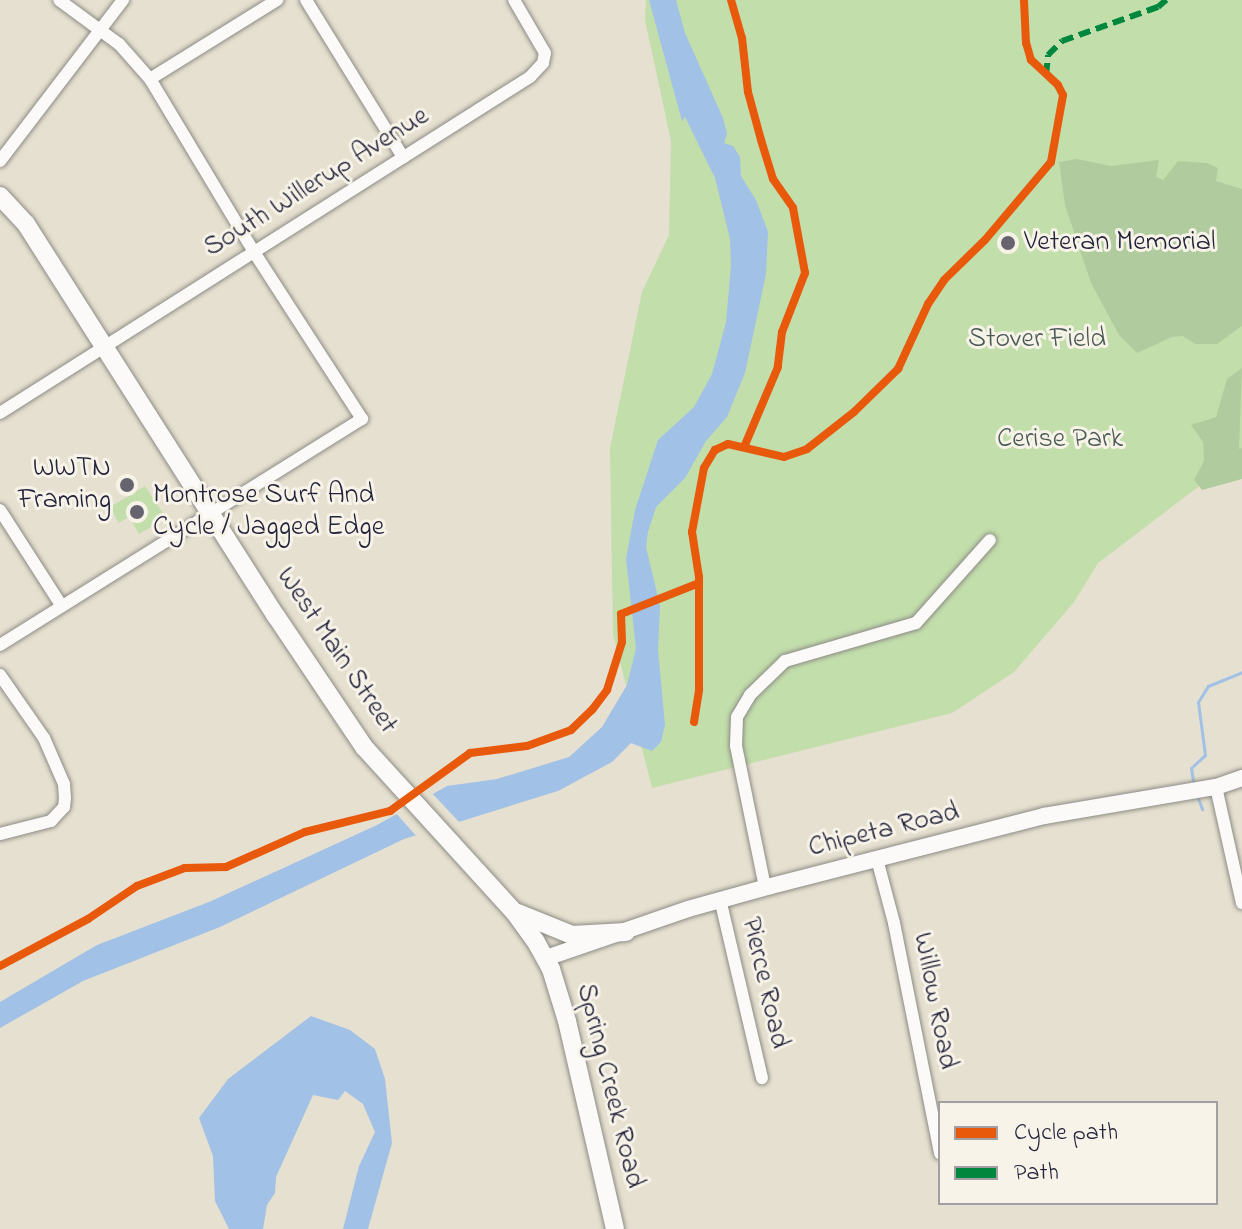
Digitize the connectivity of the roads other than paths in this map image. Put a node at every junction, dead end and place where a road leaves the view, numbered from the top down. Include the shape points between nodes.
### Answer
1 (59, 0) edge
2 (123, 0) edge
3 (277, 0) edge
4 (306, 0) edge
5 (514, 0) edge
6 (98, 28) junction
7 (150, 79) junction
8 (403, 157) junction
9 (0, 161) edge
10 (0, 196) edge
11 (254, 252) junction
12 (104, 345) junction
13 (0, 413) edge
14 (0, 510) edge
15 (213, 515) junction
16 (990, 540) dead end
17 (61, 605) junction
18 (0, 645) edge
19 (0, 675) edge
20 (1242, 778) edge
21 (1216, 787) junction
22 (0, 834) edge
23 (877, 859) junction
24 (765, 887) junction
25 (720, 899) junction
26 (1242, 903) edge
27 (515, 913) junction
28 (626, 932) junction
29 (546, 958) junction
30 (762, 1078) dead end
31 (938, 1143) edge
32 (615, 1229) edge

1 - 6 street
2 - 6 street
3 - 7 street
4 - 8 street
5 - 8 street, South Willerup Avenue via 545,53 543,63 530,77
6 - 7 street
6 - 9 street
7 - 11 street
8 - 11 street, South Willerup Avenue
10 - 12 main road, West Main Street via 26,224
11 - 12 street, South Willerup Avenue
11 - 15 street via 362,419
12 - 13 street, South Willerup Avenue
12 - 15 main road, West Main Street
14 - 17 street
15 - 17 street
15 - 27 main road, West Main Street via 364,747
16 - 24 street via 916,623 785,661 750,695 737,717 736,746
17 - 18 street
19 - 22 street via 44,738 65,798 51,821
20 - 21 street, Chipeta Road
21 - 23 street, Chipeta Road via 1044,816
21 - 26 street
23 - 24 street, Chipeta Road
23 - 31 street, Willow Road
24 - 25 street, Chipeta Road
25 - 28 street, Chipeta Road
25 - 30 street, Pierce Road
27 - 28 main road via 572,935
27 - 29 main road, West Main Street
28 - 29 street, Chipeta Road
29 - 32 main road, Spring Creek Road via 567,1021

